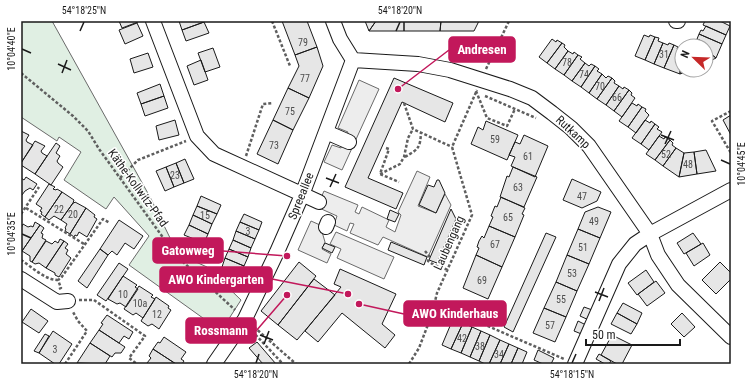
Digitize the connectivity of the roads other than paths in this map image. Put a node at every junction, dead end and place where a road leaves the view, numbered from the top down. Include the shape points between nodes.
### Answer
1 (153, 21) edge
2 (334, 21) edge
3 (353, 60) junction
4 (326, 132) junction
5 (349, 142) dead end
6 (731, 190) edge
7 (302, 195) junction
8 (319, 202) dead end
9 (650, 234) junction
10 (21, 279) edge
11 (68, 301) road end
12 (731, 337) edge
13 (572, 362) edge
14 (214, 364) edge

1 - 7 street via 197,136 214,154
2 - 3 street via 340,39
3 - 4 street, Spreeallee
3 - 9 street, Rutkamp via 418,64 450,70 532,98 590,146
4 - 5 street
4 - 7 street, Spreeallee
6 - 9 street
7 - 8 street
7 - 14 street, Spreeallee via 245,319
9 - 12 street, Rutkamp via 658,255 678,285
9 - 13 street via 635,244 619,264
10 - 11 street via 57,302

